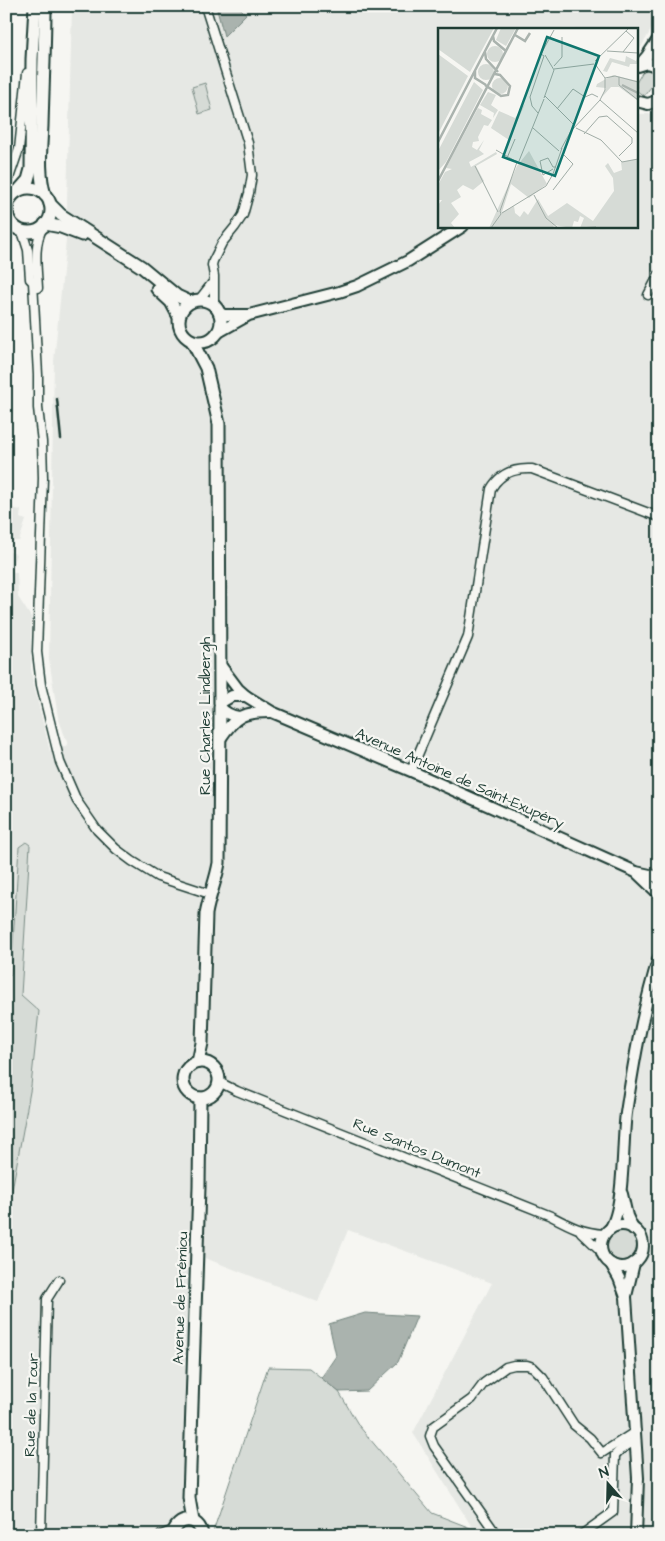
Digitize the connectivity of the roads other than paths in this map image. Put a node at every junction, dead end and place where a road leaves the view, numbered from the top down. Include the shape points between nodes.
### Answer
1 (35, 6) edge
2 (45, 6) edge
3 (205, 6) edge
4 (659, 38) edge
5 (32, 59) junction
6 (638, 65) edge
7 (659, 67) edge
8 (6, 187) edge
9 (20, 189) junction
10 (48, 199) junction
11 (6, 206) edge
12 (44, 226) junction
13 (14, 227) edge
14 (460, 228) edge
15 (108, 246) junction
16 (128, 259) junction
17 (659, 274) edge
18 (213, 282) junction
19 (648, 295) dead end
20 (195, 301) junction
21 (216, 309) junction
22 (249, 315) junction
23 (179, 317) junction
24 (213, 336) junction
25 (192, 341) junction
26 (206, 368) junction
27 (42, 442) junction
28 (659, 517) edge
29 (220, 665) junction
30 (246, 696) junction
31 (220, 705) junction
32 (272, 712) junction
33 (239, 717) junction
34 (220, 739) junction
35 (411, 771) junction
36 (636, 872) junction
37 (659, 877) edge
38 (210, 894) junction
39 (659, 894) edge
40 (659, 957) edge
41 (198, 1062) junction
42 (219, 1082) junction
43 (200, 1098) junction
44 (621, 1191) junction
45 (633, 1229) junction
46 (580, 1230) junction
47 (607, 1232) junction
48 (601, 1251) junction
49 (634, 1263) junction
50 (611, 1264) junction
51 (59, 1280) dead end
52 (626, 1297) junction
53 (636, 1436) junction
54 (188, 1521) junction
55 (174, 1532) edge
56 (6, 1533) edge
57 (41, 1534) edge
58 (50, 1535) edge
59 (161, 1535) edge
60 (202, 1535) edge
61 (498, 1535) edge
62 (581, 1535) edge
63 (636, 1535) edge

1 - 5 main road
2 - 10 main road via 41,175
3 - 18 street via 248,143 252,175 243,215 215,256
4 - 6 street
5 - 8 street via 27,74 19,149
5 - 9 main road via 31,169 28,180
6 - 7 street via 647,63
9 - 10 main road via 36,189
9 - 11 main road
10 - 12 main road via 50,215
10 - 15 main road via 61,215
11 - 13 main road
12 - 13 main road via 35,231
12 - 15 main road via 70,230
12 - 27 street via 39,234 36,255
13 - 27 street via 28,250 30,279 33,282
14 - 22 street via 408,261 357,286
15 - 16 main road
16 - 20 main road via 177,296
16 - 23 main road via 171,302
17 - 19 street
18 - 20 street
18 - 21 street
20 - 21 main road via 204,300
20 - 23 main road via 183,308
21 - 22 street via 224,315
21 - 24 main road via 220,324
22 - 24 street
23 - 25 main road via 182,332
24 - 25 main road
24 - 26 main road, Rue Charles Lindbergh
25 - 26 main road, Rue Charles Lindbergh
26 - 29 main road, Rue Charles Lindbergh via 220,438
27 - 38 street via 37,652 41,685 65,776 84,813 116,848 158,877
28 - 35 street via 532,469 511,471 495,482 491,489 468,637
29 - 30 street, Avenue Antoine de Saint-Exupéry
29 - 31 main road, Rue Charles Lindbergh
30 - 31 street via 232,696
30 - 32 street, Avenue Antoine de Saint-Exupéry
31 - 33 street via 230,715
31 - 34 main road, Rue Charles Lindbergh
32 - 33 street, Avenue Antoine de Saint-Exupéry
32 - 35 street, Avenue Antoine de Saint-Exupéry
33 - 34 street
34 - 38 main road, Rue Charles Lindbergh via 219,863
35 - 36 street, Avenue Antoine de Saint-Exupéry
36 - 37 street, Avenue Antoine de Saint-Exupéry
36 - 39 street, Avenue Antoine de Saint-Exupéry
38 - 41 main road, Rue Charles Lindbergh via 206,914 202,1043
40 - 44 street via 633,1069
41 - 42 main road via 214,1067 218,1071
41 - 43 main road via 188,1067 183,1078 189,1094
42 - 43 main road via 210,1096
42 - 46 street, Rue Santos Dumont
43 - 54 main road, Avenue de Frémiou
44 - 45 street
44 - 47 street via 613,1224
45 - 47 street via 616,1226
45 - 49 street via 640,1235 643,1248
46 - 47 street, Rue Santos Dumont via 594,1234
46 - 48 street
47 - 48 street
48 - 50 street
49 - 50 street via 624,1267
49 - 52 street
50 - 52 street
51 - 57 street, Rue de la Tour via 47,1299
52 - 53 street
53 - 61 street via 602,1453 574,1425 533,1367 509,1366 484,1383 472,1399 433,1427 430,1436
53 - 62 street via 615,1455 613,1512
53 - 63 street
54 - 55 main road via 179,1523
54 - 60 main road via 200,1527
55 - 59 street
56 - 57 street
57 - 58 street

